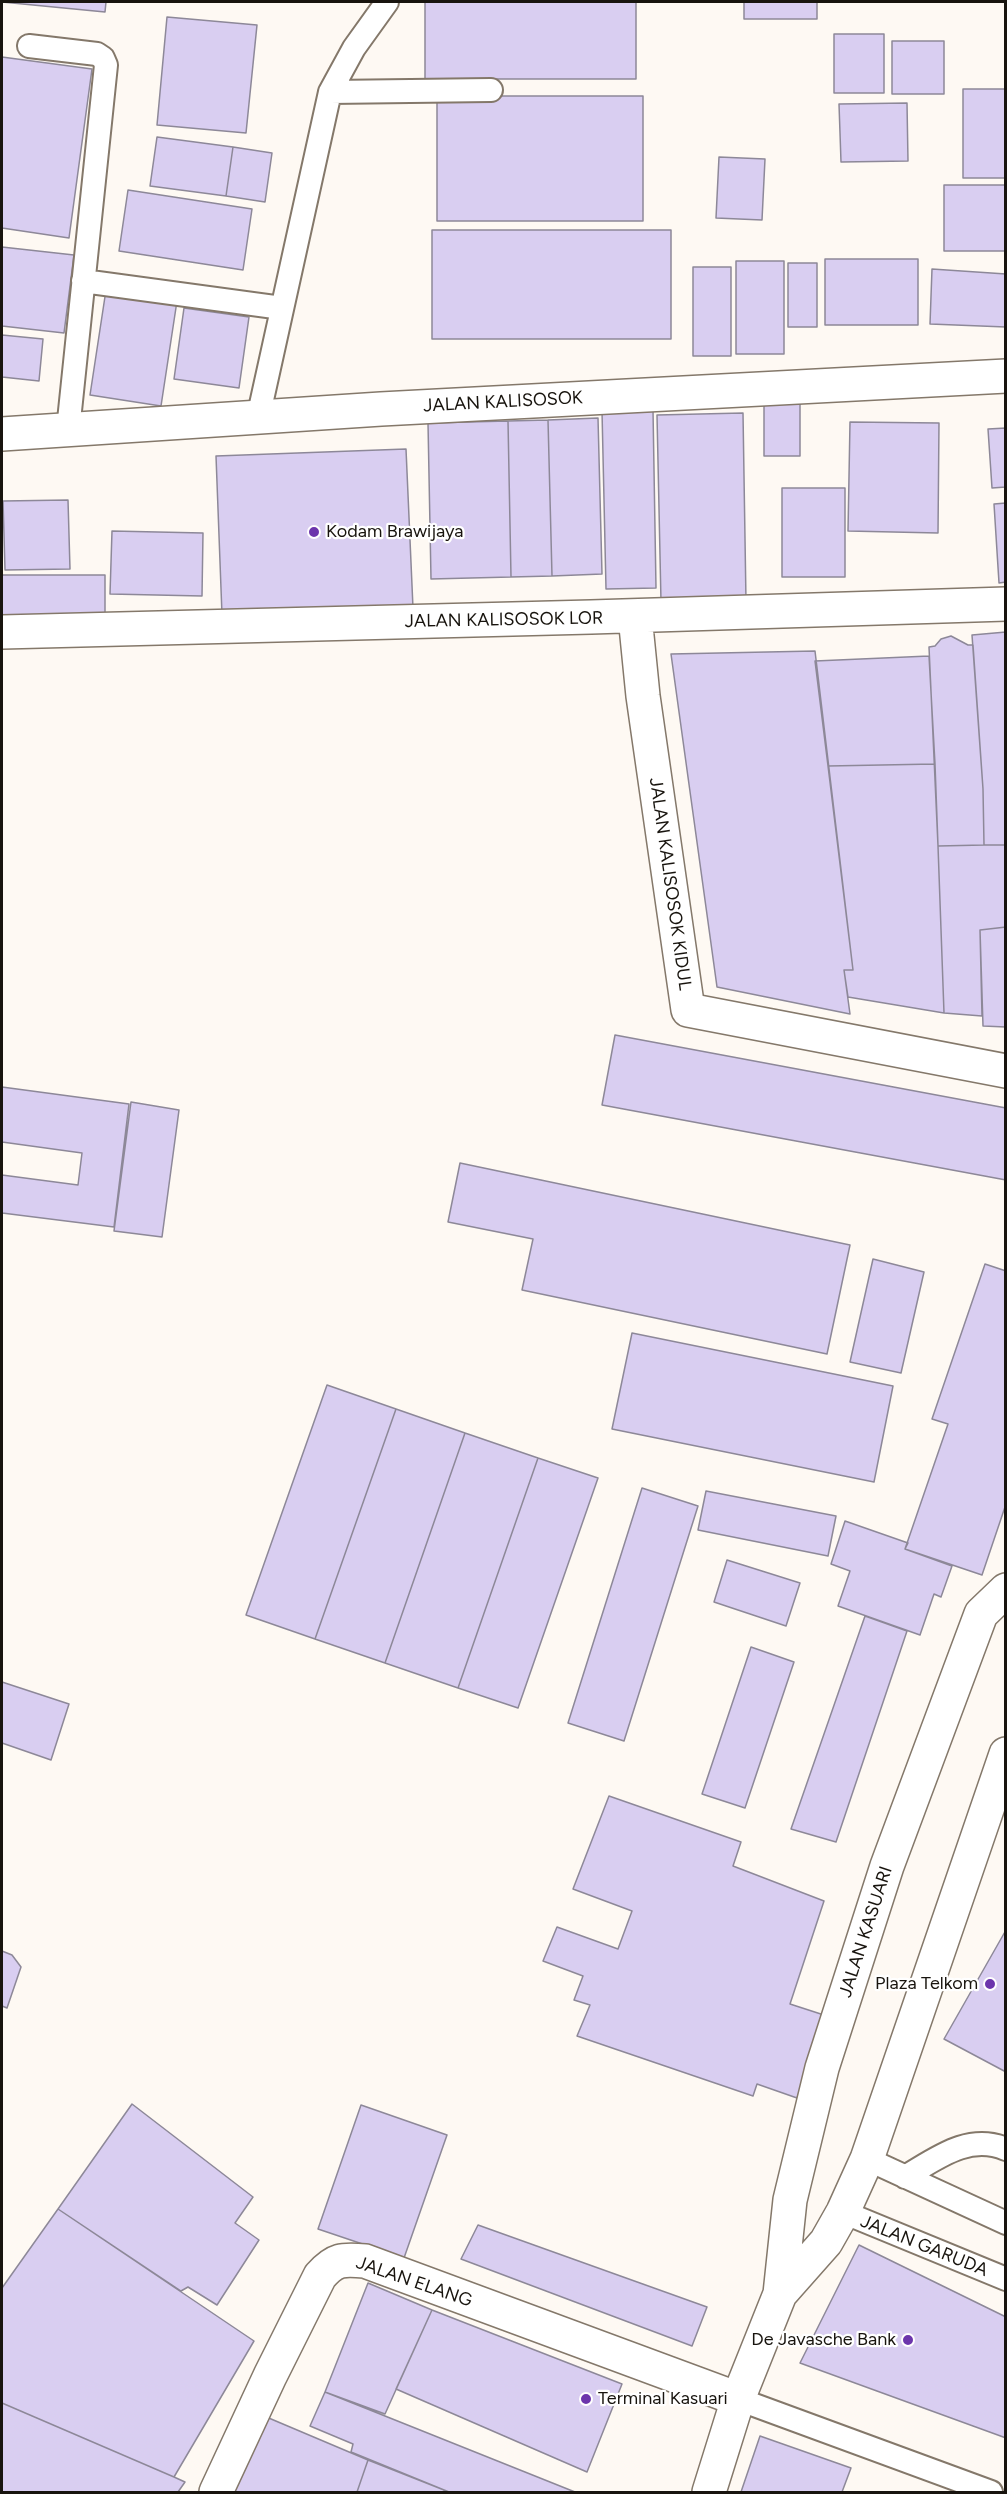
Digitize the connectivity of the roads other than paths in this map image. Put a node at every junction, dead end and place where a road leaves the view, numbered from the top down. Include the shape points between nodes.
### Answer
1 (387, 2) edge
2 (28, 46) dead end
3 (491, 90) dead end
4 (330, 92) junction
5 (84, 281) junction
6 (282, 308) junction
7 (1005, 376) edge
8 (258, 418) junction
9 (68, 430) junction
10 (2, 434) edge
11 (1005, 604) edge
12 (635, 616) junction
13 (2, 632) edge
14 (1005, 1071) edge
15 (1005, 1590) edge
16 (1005, 1754) edge
17 (1005, 2150) edge
18 (867, 2158) junction
19 (906, 2177) junction
20 (843, 2212) junction
21 (1005, 2223) edge
22 (1005, 2279) edge
23 (780, 2294) junction
24 (738, 2399) junction
25 (216, 2493) edge
26 (709, 2493) edge
27 (991, 2493) edge

1 - 4 lane via 354,48
2 - 5 lane via 97,54 106,65
3 - 4 lane
4 - 6 lane
5 - 6 lane
5 - 9 lane
6 - 8 lane
7 - 8 street, JALAN KALISOSOK via 381,408
8 - 9 street, JALAN KALISOSOK
9 - 10 street, JALAN KALISOSOK
11 - 12 street, JALAN KALISOSOK LOR
12 - 13 street, JALAN KALISOSOK LOR
12 - 14 street, JALAN KALISOSOK KIDUL via 688,1010
15 - 23 street, JALAN KASUARI via 981,1614 887,1866 822,2068 790,2200
16 - 18 street, JALAN KASUARI
17 - 19 lane via 975,2144 956,2147
18 - 19 lane
18 - 20 street, JALAN KASUARI
19 - 21 lane
20 - 22 lane, JALAN GARUDA
20 - 23 street, JALAN KASUARI via 826,2242
23 - 24 street, JALAN KASUARI
24 - 25 street, JALAN ELANG via 365,2261 332,2262 320,2276
24 - 26 street, JALAN KASUARI
24 - 27 lane

